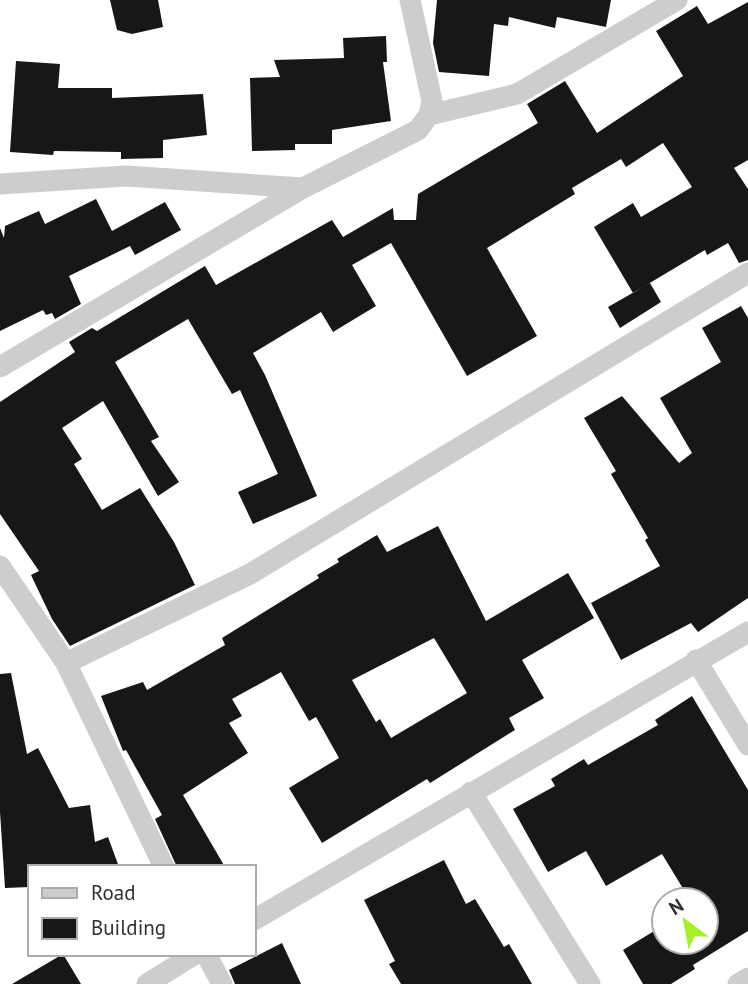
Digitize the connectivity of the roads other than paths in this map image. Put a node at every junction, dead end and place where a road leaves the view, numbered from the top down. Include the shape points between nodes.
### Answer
1 (410, 0) edge
2 (677, 0) edge
3 (429, 116) junction
4 (0, 184) edge
5 (303, 188) junction
6 (748, 273) edge
7 (0, 367) edge
8 (0, 566) edge
9 (748, 632) edge
10 (696, 660) junction
11 (66, 663) junction
12 (748, 745) edge
13 (471, 792) junction
14 (163, 865) edge
15 (256, 919) edge
16 (192, 956) edge
17 (207, 956) edge
18 (748, 978) edge
19 (147, 984) edge
20 (222, 984) edge
21 (590, 984) edge
22 (738, 984) edge

1 - 3 street via 432,101
2 - 3 street via 517,94
3 - 5 street via 418,130
4 - 5 street via 126,176
5 - 7 street
6 - 11 street via 250,574
8 - 11 street
9 - 10 street
10 - 12 street
10 - 13 street
11 - 14 street
13 - 15 street
13 - 21 street
16 - 19 street
17 - 20 street
18 - 22 street

